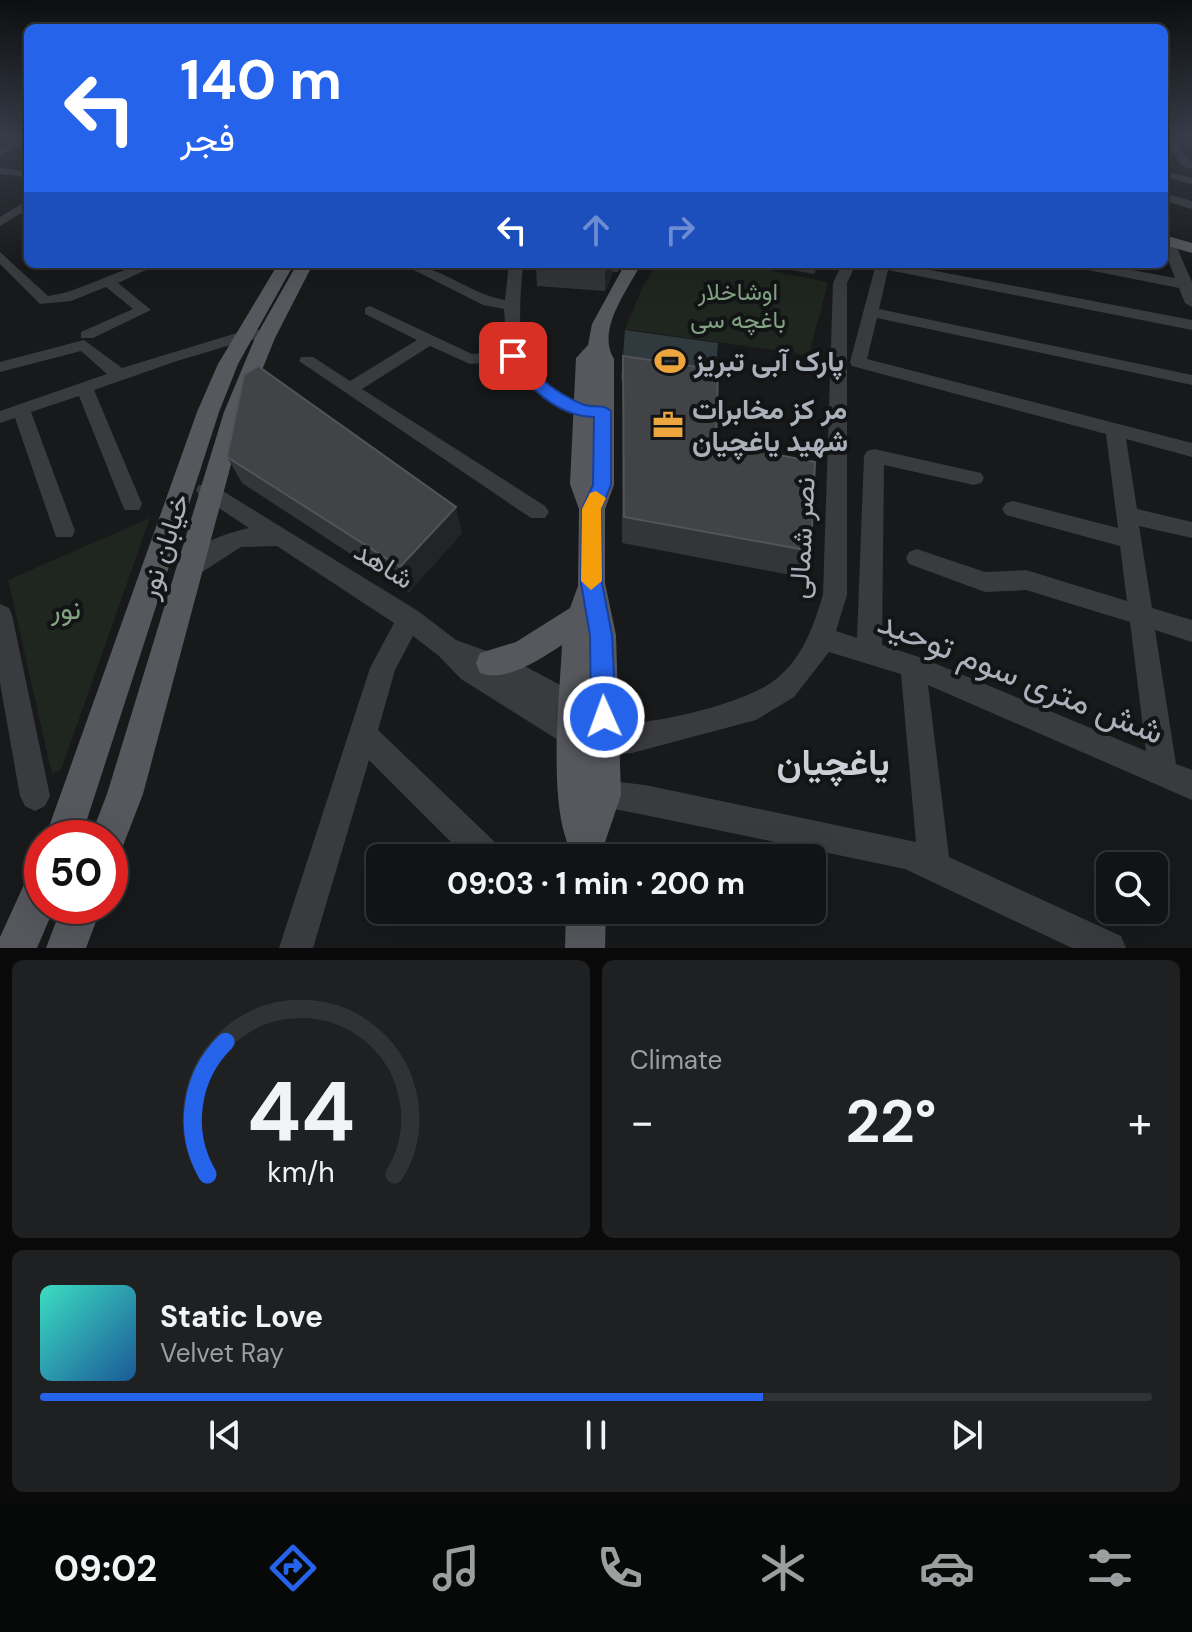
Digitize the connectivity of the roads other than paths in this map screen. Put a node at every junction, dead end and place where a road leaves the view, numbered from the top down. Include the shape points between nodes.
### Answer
1 (1168, 198) edge
2 (1192, 205) edge
3 (24, 207) edge
4 (0, 222) edge
5 (1168, 237) edge
6 (1168, 238) edge
7 (1192, 240) edge
8 (1168, 243) edge
9 (1192, 248) edge
10 (0, 256) edge
11 (142, 268) edge
12 (284, 268) edge
13 (302, 268) edge
14 (417, 268) edge
15 (516, 268) edge
16 (631, 268) edge
17 (847, 268) edge
18 (882, 268) edge
19 (903, 268) edge
20 (1099, 268) edge
21 (108, 282) junction
22 (1188, 285) edge
23 (1192, 303) edge
24 (513, 306) junction
25 (370, 311) dead end
26 (871, 312) junction
27 (1192, 325) edge
28 (87, 335) dead end
29 (255, 335) junction
30 (429, 339) junction
31 (513, 356) junction
32 (307, 361) dead end
33 (0, 367) edge
34 (119, 375) junction
35 (1192, 380) edge
36 (84, 387) junction
37 (352, 388) junction
38 (21, 409) junction
39 (593, 411) junction
40 (0, 417) edge
41 (1115, 429) junction
42 (1192, 450) edge
43 (974, 478) dead end
44 (206, 490) junction
45 (132, 504) dead end
46 (1013, 509) dead end
47 (538, 512) dead end
48 (1127, 515) junction
49 (1192, 530) edge
50 (64, 531) dead end
51 (284, 540) junction
52 (1130, 540) junction
53 (917, 558) dead end
54 (188, 569) junction
55 (591, 583) junction
56 (0, 615) edge
57 (1141, 615) junction
58 (582, 616) junction
59 (409, 619) junction
60 (1192, 631) edge
61 (821, 638) junction
62 (448, 648) junction
63 (869, 653) junction
64 (491, 663) junction
65 (913, 666) junction
66 (6, 685) edge
67 (598, 728) junction
68 (362, 734) junction
69 (1163, 773) junction
70 (1192, 785) edge
71 (603, 795) junction
72 (35, 796) dead end
73 (69, 820) edge
74 (115, 820) edge
75 (475, 844) edge
76 (586, 844) edge
77 (589, 844) edge
78 (934, 865) junction
79 (27, 924) edge
80 (75, 924) edge
81 (586, 924) edge
82 (16, 948) edge
83 (66, 948) edge
84 (296, 948) edge
85 (585, 948) edge
86 (1109, 948) edge

1 - 2 street
3 - 4 street
5 - 7 main road
6 - 9 main road
8 - 22 street
10 - 21 street via 45,301
11 - 21 street
12 - 29 main road, خیابان نور
13 - 29 main road, خیابان نور
14 - 24 street via 488,302
15 - 24 street
16 - 39 main road via 601,324 597,347 604,359
17 - 61 street, نصر شمالی via 839,297 835,595
18 - 26 street
19 - 27 street
20 - 22 street
21 - 28 street via 143,310
22 - 23 street
24 - 31 street
25 - 30 street
26 - 35 street
26 - 41 street via 858,362
29 - 34 street
29 - 44 main road, خیابان نور
29 - 73 main road, خیابان نور via 208,412
30 - 31 street via 470,359
30 - 37 street
31 - 39 street via 529,379
32 - 37 street
33 - 34 street via 84,345
34 - 36 street
36 - 38 street
36 - 45 street
37 - 47 street
38 - 40 street
38 - 50 street
39 - 55 main road via 602,485 592,509
41 - 42 street
41 - 48 street
43 - 63 street via 874,456
44 - 51 street, شاهد
44 - 54 main road, خیابان نور
46 - 52 street
48 - 49 street
48 - 52 street
51 - 54 street via 259,534 238,538
51 - 59 street, شاهد
52 - 57 street
53 - 57 street via 985,582 1026,580
54 - 74 main road, خیابان نور
55 - 58 main road
55 - 67 main road via 601,635
56 - 66 street
57 - 60 street
57 - 69 street
58 - 64 main road via 524,653
58 - 67 main road via 577,634
59 - 62 street, شاهد
59 - 68 street via 383,668
61 - 63 street, شش متری سوم توحید
61 - 67 street, نصر شمالی via 785,688 746,711
62 - 64 street, شاهد
62 - 67 street, شاهد via 470,671
63 - 65 street, شش متری سوم توحید
64 - 67 street, شاهد
65 - 69 street, شش متری سوم توحید
65 - 78 street
66 - 72 street
67 - 71 main road
67 - 76 main road via 574,786
68 - 75 street
68 - 84 street
69 - 70 street, شش متری سوم توحید
71 - 77 main road
71 - 78 street via 908,854
78 - 86 street
79 - 82 main road
80 - 83 main road
81 - 85 main road

